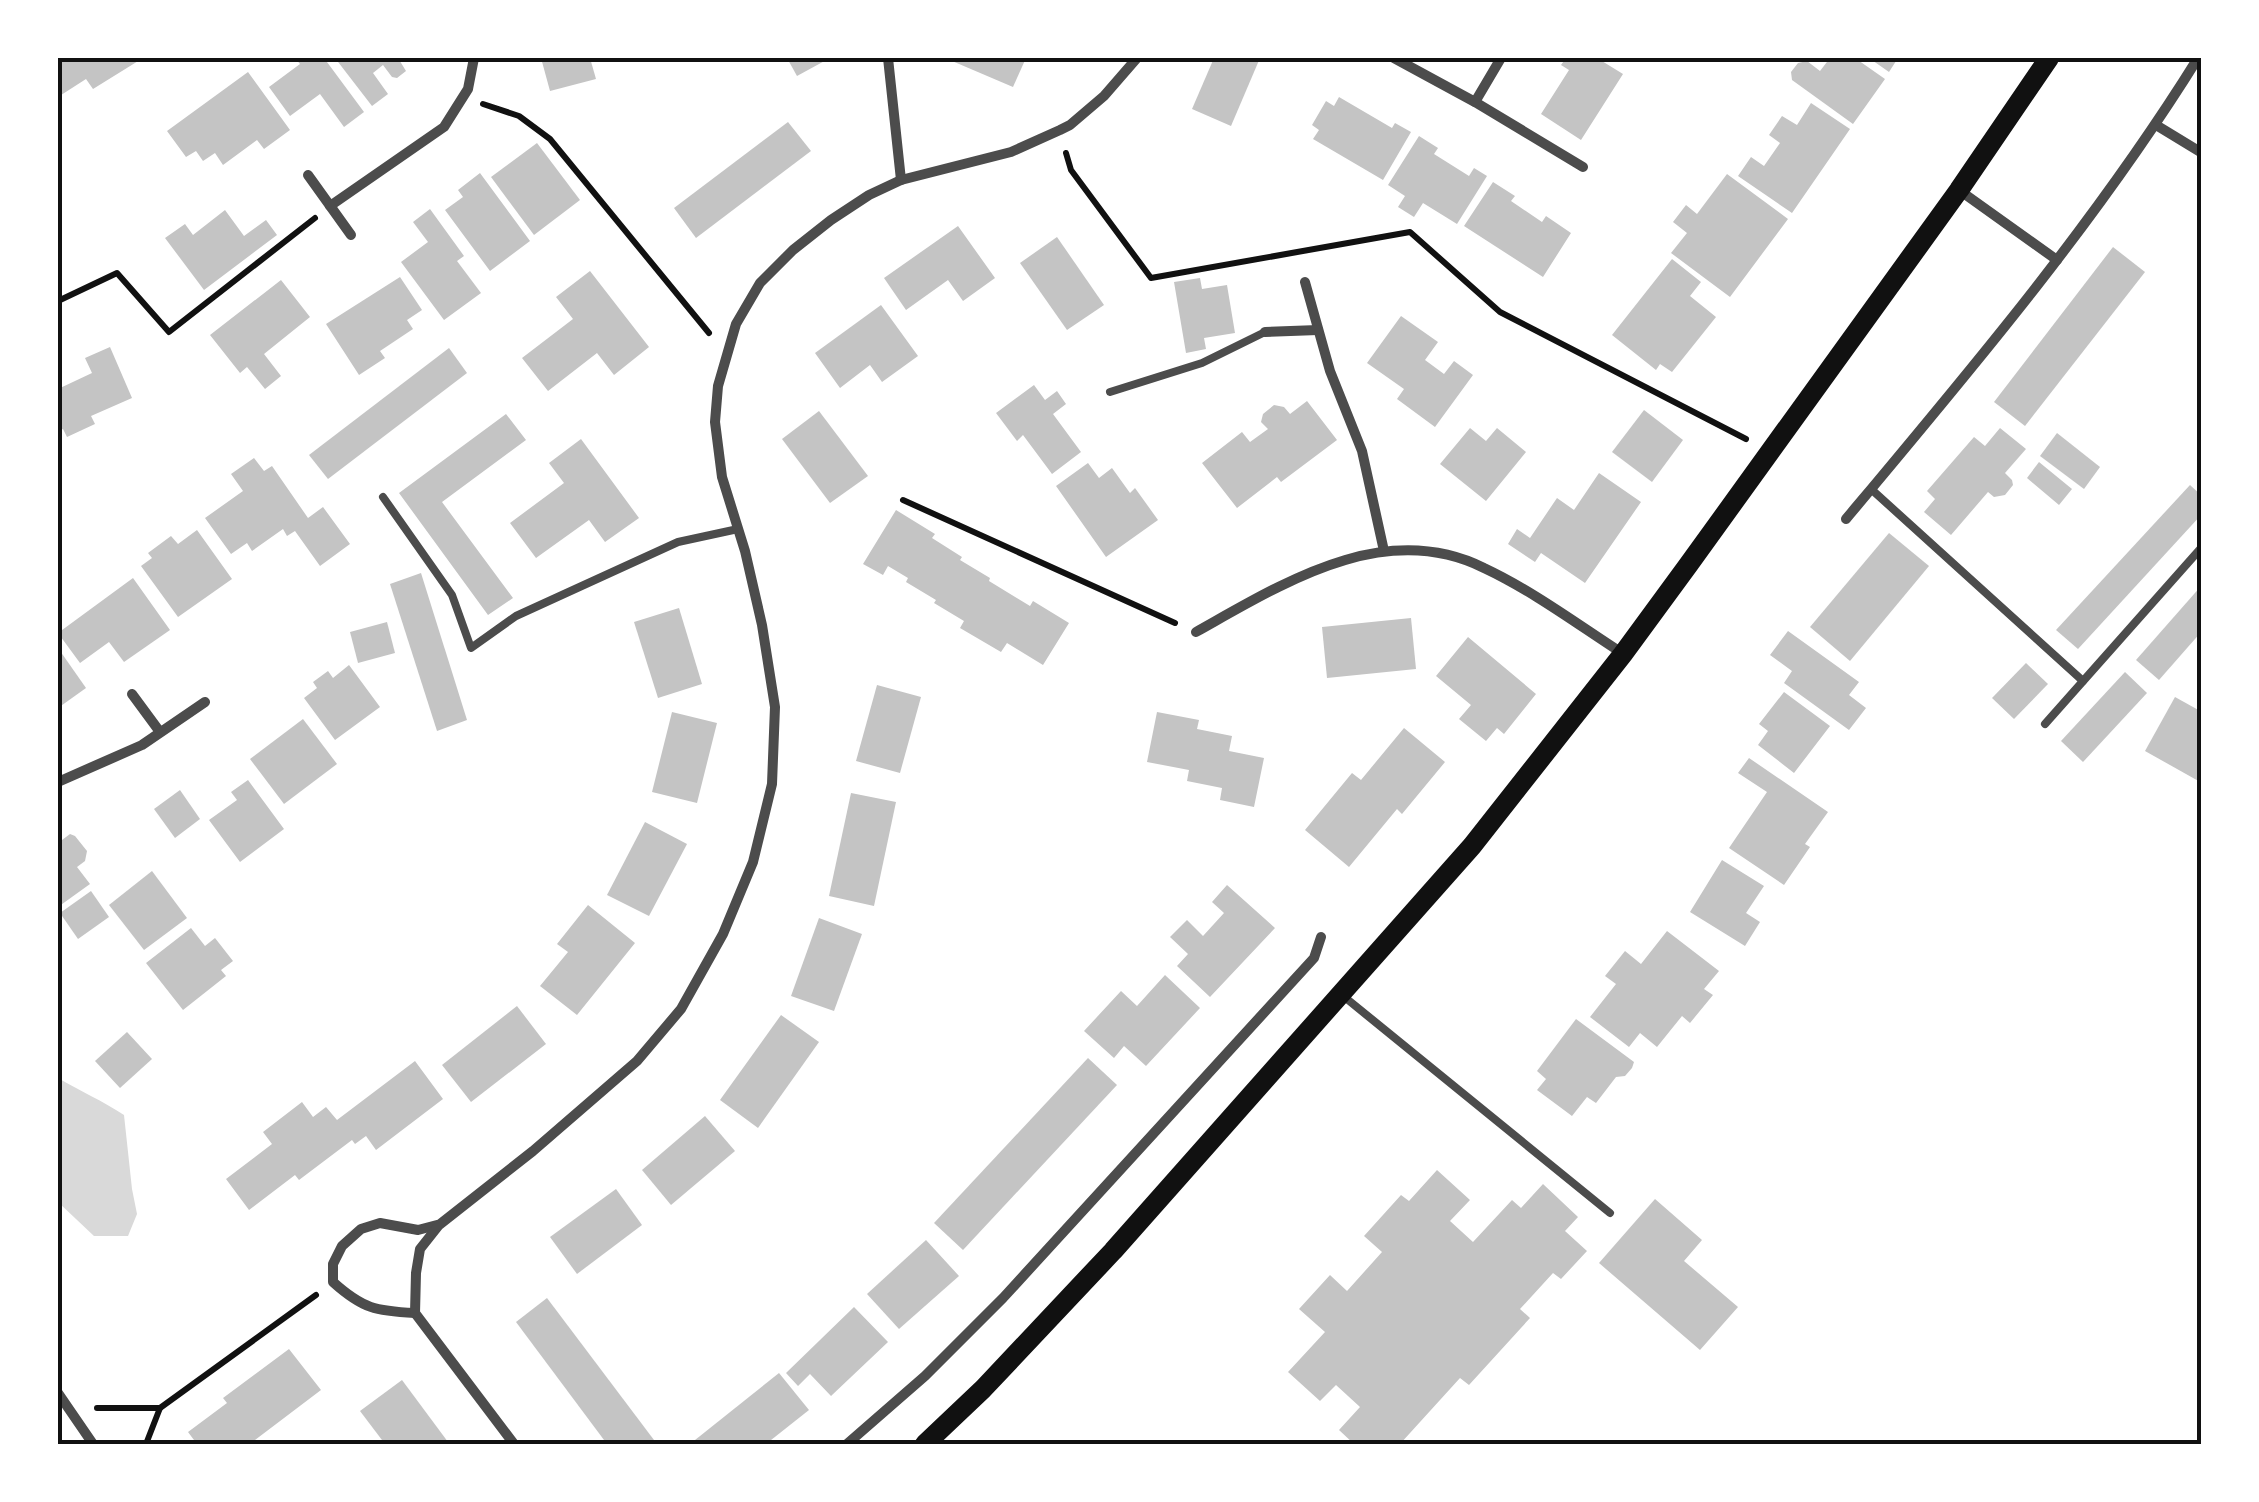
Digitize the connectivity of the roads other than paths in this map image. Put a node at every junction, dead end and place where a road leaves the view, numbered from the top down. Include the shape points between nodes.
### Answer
1 (474, 58) edge
2 (888, 58) edge
3 (1138, 58) edge
4 (1394, 58) edge
5 (1501, 58) edge
6 (2049, 58) edge
7 (2198, 58) edge
8 (1476, 102) junction
9 (2156, 125) junction
10 (2202, 153) edge
11 (1583, 168) dead end
12 (308, 175) dead end
13 (900, 180) junction
14 (1959, 190) junction
15 (330, 206) junction
16 (351, 235) dead end
17 (2057, 260) junction
18 (1305, 282) dead end
19 (1318, 330) junction
20 (1265, 332) joint
21 (1110, 392) dead end
22 (1870, 489) junction
23 (383, 497) dead end
24 (1846, 519) dead end
25 (738, 528) junction
26 (2202, 547) edge
27 (1384, 551) junction
28 (1196, 632) road end
29 (1623, 654) junction
30 (2082, 681) junction
31 (132, 694) dead end
32 (205, 702) dead end
33 (2045, 724) dead end
34 (160, 732) junction
35 (58, 782) edge
36 (1321, 938) dead end
37 (1342, 995) junction
38 (1610, 1213) dead end
39 (438, 1225) junction
40 (415, 1312) junction
41 (58, 1394) edge
42 (94, 1444) edge
43 (514, 1444) edge
44 (847, 1444) edge
45 (925, 1444) edge

1 - 15 street via 468,89 444,128
2 - 13 street
3 - 13 street via 1060,130 1010,152
4 - 8 street
5 - 8 street
6 - 14 main road
7 - 9 street
8 - 11 street
9 - 10 street
9 - 17 street
12 - 15 street
13 - 25 street via 794,250 760,283 736,324 715,422
14 - 17 street
14 - 29 main road
15 - 16 street
17 - 22 street
18 - 19 street
19 - 20 street
19 - 27 street via 1362,450
20 - 21 lane via 1202,363
22 - 24 street
22 - 30 lane
23 - 25 lane via 452,595 470,648 516,616 678,542
25 - 39 street via 774,706 772,784 752,862 723,934 681,1009 636,1061
26 - 30 lane
27 - 28 street via 1282,583
27 - 29 street via 1412,549 1482,566
29 - 37 main road via 1472,846
30 - 33 lane
31 - 34 street
32 - 34 street
34 - 35 street
36 - 44 street via 1314,958 1016,1284
37 - 38 lane
37 - 45 main road via 1113,1251
39 - 40 street via 420,1249
39 - 40 street via 418,1230 380,1223 361,1229 332,1264 333,1282 352,1300 380,1311
40 - 43 street
41 - 42 street

